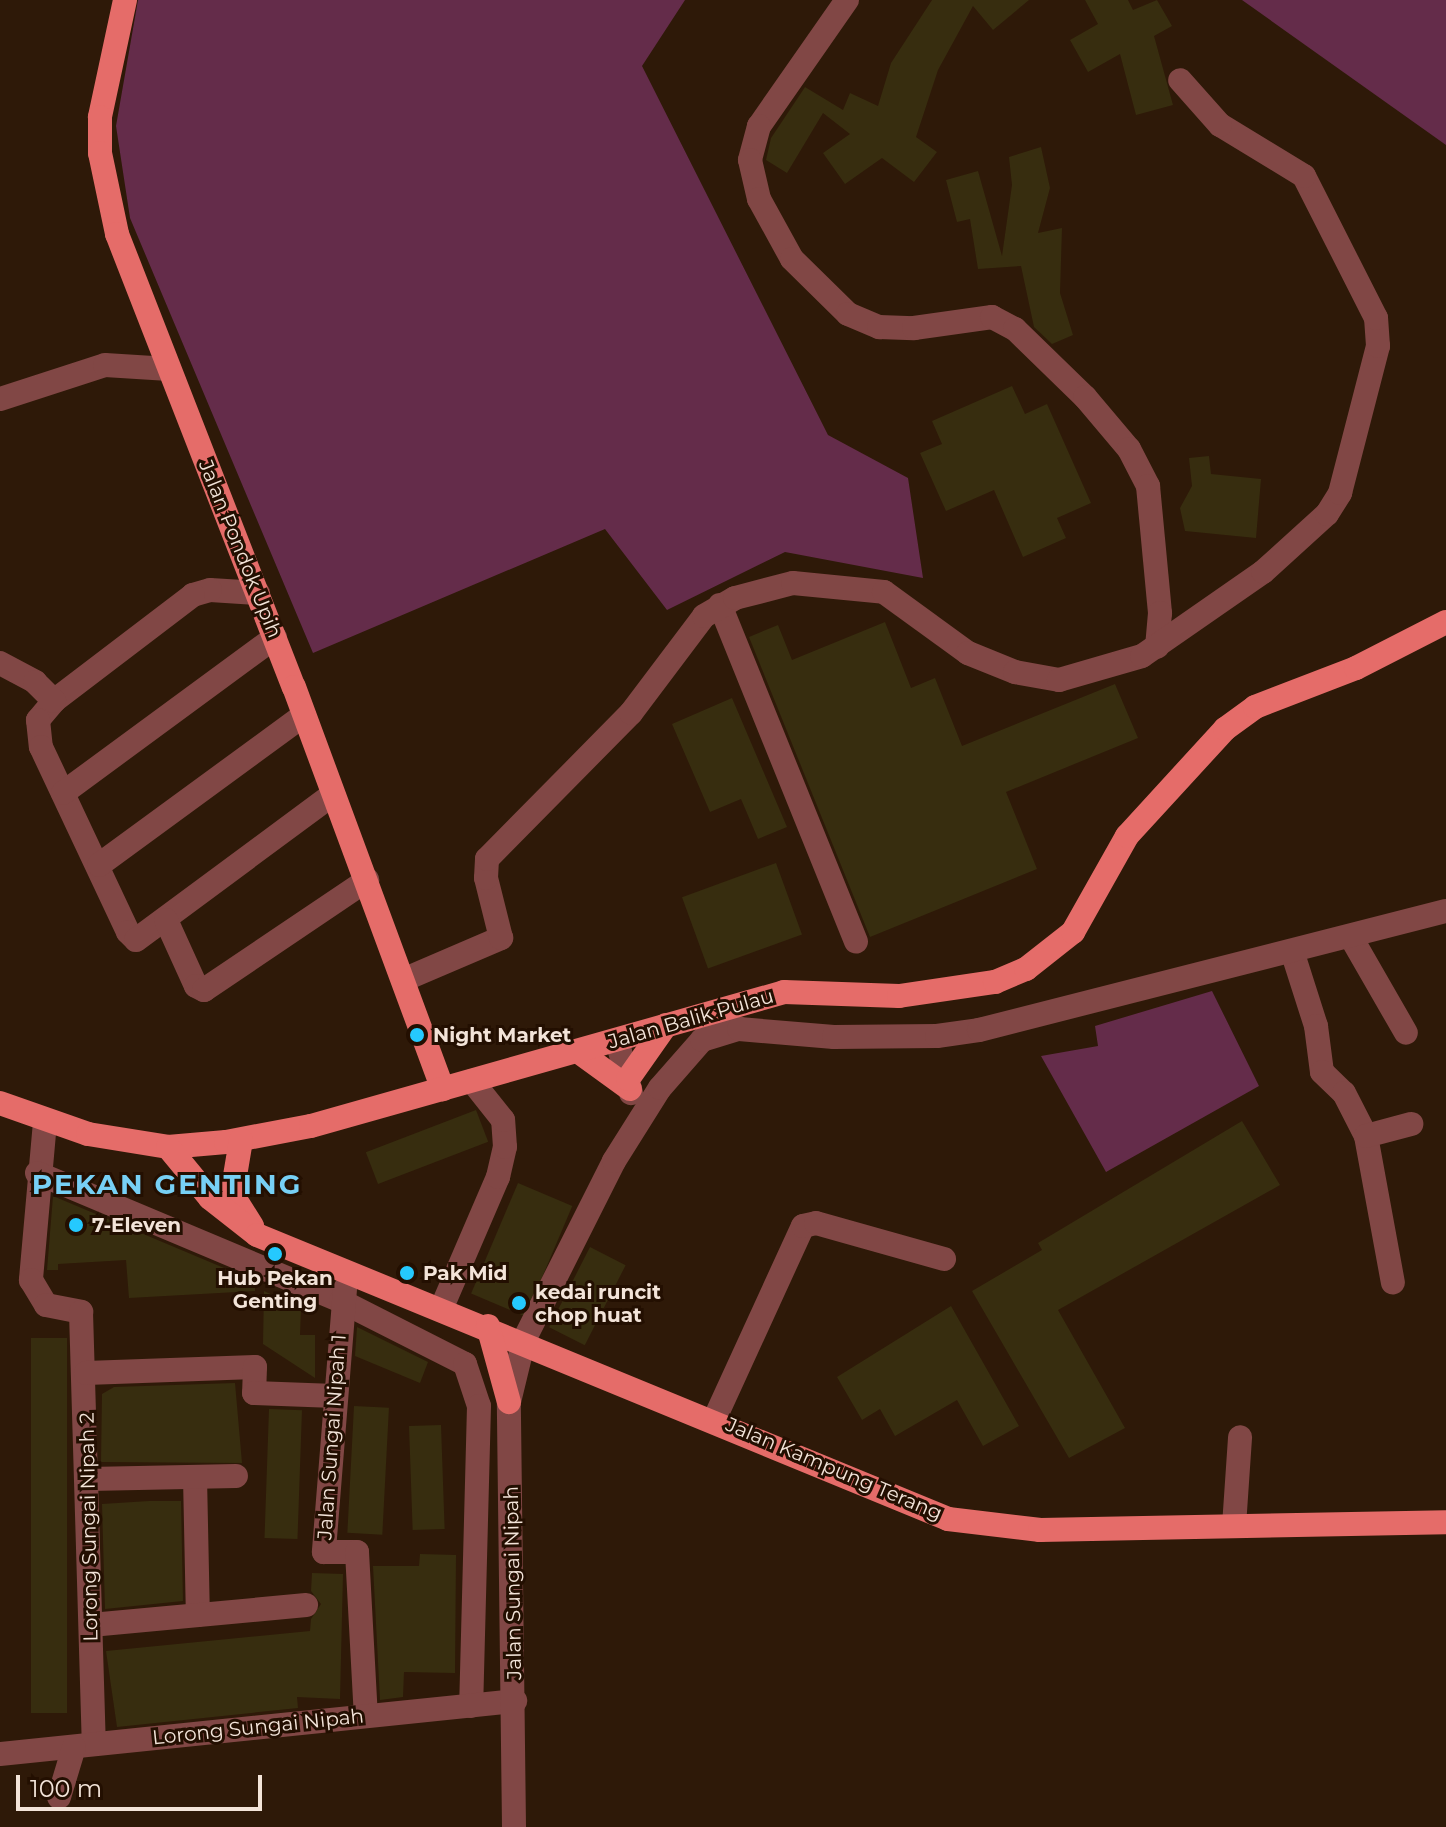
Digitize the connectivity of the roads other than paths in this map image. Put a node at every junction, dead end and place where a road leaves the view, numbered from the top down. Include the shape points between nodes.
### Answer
1 (125, 0) edge
2 (847, 0) edge
3 (1180, 80) dead end
4 (169, 369) junction
5 (0, 399) edge
6 (258, 593) junction
7 (720, 605) junction
8 (1446, 622) edge
9 (275, 637) junction
10 (1157, 647) junction
11 (0, 663) edge
12 (54, 701) junction
13 (304, 715) junction
14 (63, 793) junction
15 (333, 794) junction
16 (99, 865) junction
17 (367, 880) junction
18 (1446, 911) edge
19 (166, 920) junction
20 (1352, 939) junction
21 (856, 942) dead end
22 (1293, 954) junction
23 (403, 980) junction
24 (666, 1025) junction
25 (1406, 1033) dead end
26 (617, 1040) junction
27 (579, 1052) junction
28 (472, 1081) junction
29 (629, 1084) junction
30 (443, 1089) junction
31 (0, 1103) edge
32 (641, 1116) junction
33 (45, 1122) junction
34 (1411, 1124) dead end
35 (1366, 1136) junction
36 (241, 1140) junction
37 (168, 1147) junction
38 (37, 1173) junction
39 (257, 1235) junction
40 (944, 1259) dead end
41 (350, 1269) junction
42 (1393, 1283) dead end
43 (341, 1301) junction
44 (442, 1307) junction
45 (488, 1326) junction
46 (524, 1340) junction
47 (86, 1373) junction
48 (335, 1396) junction
49 (509, 1402) junction
50 (715, 1418) junction
51 (1240, 1437) dead end
52 (236, 1476) dead end
53 (195, 1477) junction
54 (89, 1479) junction
55 (1446, 1522) edge
56 (1234, 1526) junction
57 (306, 1605) dead end
58 (198, 1615) junction
59 (91, 1625) junction
60 (515, 1701) junction
61 (471, 1706) junction
62 (366, 1716) junction
63 (84, 1744) junction
64 (0, 1754) edge
65 (59, 1797) dead end
66 (514, 1827) edge

1 - 4 main road, Jalan Pondok Upih via 100,117 100,153 117,234
2 - 10 street via 759,126 750,160 759,199 792,259 848,314 879,327 914,328 992,317 1015,329 1085,397 1129,449 1148,486 1160,613
3 - 10 street via 1220,125 1304,176 1380,332 1336,502 1263,572
4 - 5 street via 105,365
4 - 6 main road, Jalan Pondok Upih
6 - 9 main road, Jalan Pondok Upih
6 - 12 street via 210,590 193,595
7 - 10 street via 793,583 884,592 982,660 1059,680 1128,662
7 - 21 street
7 - 23 street via 693,628 631,713 487,859 486,878 501,938
8 - 24 main road, Jalan Balik Pulau via 1356,668 1255,707 1225,729 1127,836 1073,932 1026,969 995,982 935,994 784,992
9 - 13 main road, Jalan Pondok Upih
9 - 14 street
11 - 12 street via 43,688
12 - 14 street via 38,720 37,734
13 - 15 main road, Jalan Pondok Upih
13 - 16 street
14 - 16 street
15 - 17 main road, Jalan Pondok Upih
15 - 19 street
16 - 19 street via 132,938 139,940
17 - 19 street via 204,990 196,986
17 - 23 main road, Jalan Pondok Upih
18 - 20 street, Jalan Sungai Nipah
20 - 22 street, Jalan Sungai Nipah
20 - 25 street
22 - 32 street, Jalan Sungai Nipah via 1028,1021 937,1036 834,1037 739,1029 714,1034 678,1065
22 - 35 street via 1316,1026 1322,1072 1344,1093
23 - 30 main road, Jalan Pondok Upih
24 - 26 main road, Jalan Balik Pulau
24 - 29 main road
26 - 27 main road, Jalan Balik Pulau
26 - 29 street
27 - 28 main road, Jalan Balik Pulau
27 - 29 main road
28 - 30 main road, Jalan Balik Pulau
28 - 44 street via 503,1120 505,1147 498,1177
29 - 32 street
30 - 36 main road, Jalan Balik Pulau
31 - 33 main road, Jalan Balik Pulau
32 - 46 street, Jalan Sungai Nipah
33 - 37 main road, Jalan Balik Pulau
33 - 38 street
34 - 35 street
35 - 42 street
36 - 37 main road, Jalan Balik Pulau
36 - 39 main road via 232,1194
37 - 39 main road, Jalan Kampung Terang via 210,1198
38 - 43 street
38 - 47 street, Lorong Sungai Nipah 2 via 34,1291 46,1305 81,1312
39 - 41 main road, Jalan Kampung Terang
40 - 50 street via 816,1223 803,1226
41 - 43 street, Jalan Sungai Nipah 1
41 - 44 main road, Jalan Kampung Terang
43 - 48 street, Jalan Sungai Nipah 1
43 - 61 street via 458,1356 474,1383 479,1421
44 - 45 main road, Jalan Kampung Terang
45 - 46 main road, Jalan Kampung Terang
45 - 49 main road
46 - 49 street, Jalan Sungai Nipah
46 - 50 main road, Jalan Kampung Terang
47 - 48 street via 255,1367 254,1393
47 - 54 street, Lorong Sungai Nipah 2
48 - 62 street, Jalan Sungai Nipah 1 via 324,1552 357,1552
49 - 60 street, Jalan Sungai Nipah
50 - 56 main road, Jalan Kampung Terang via 948,1519 1040,1530
51 - 56 street
52 - 53 street
53 - 54 street
53 - 58 street
54 - 59 street, Lorong Sungai Nipah 2
55 - 56 main road, Jalan Kampung Terang
57 - 58 street
58 - 59 street
59 - 63 street, Lorong Sungai Nipah 2
60 - 61 street, Lorong Sungai Nipah
60 - 66 street, Jalan Sungai Nipah
61 - 62 street, Lorong Sungai Nipah
62 - 63 street, Lorong Sungai Nipah
63 - 64 street, Lorong Sungai Nipah
63 - 65 street, Lorong Sungai Nipah 2

